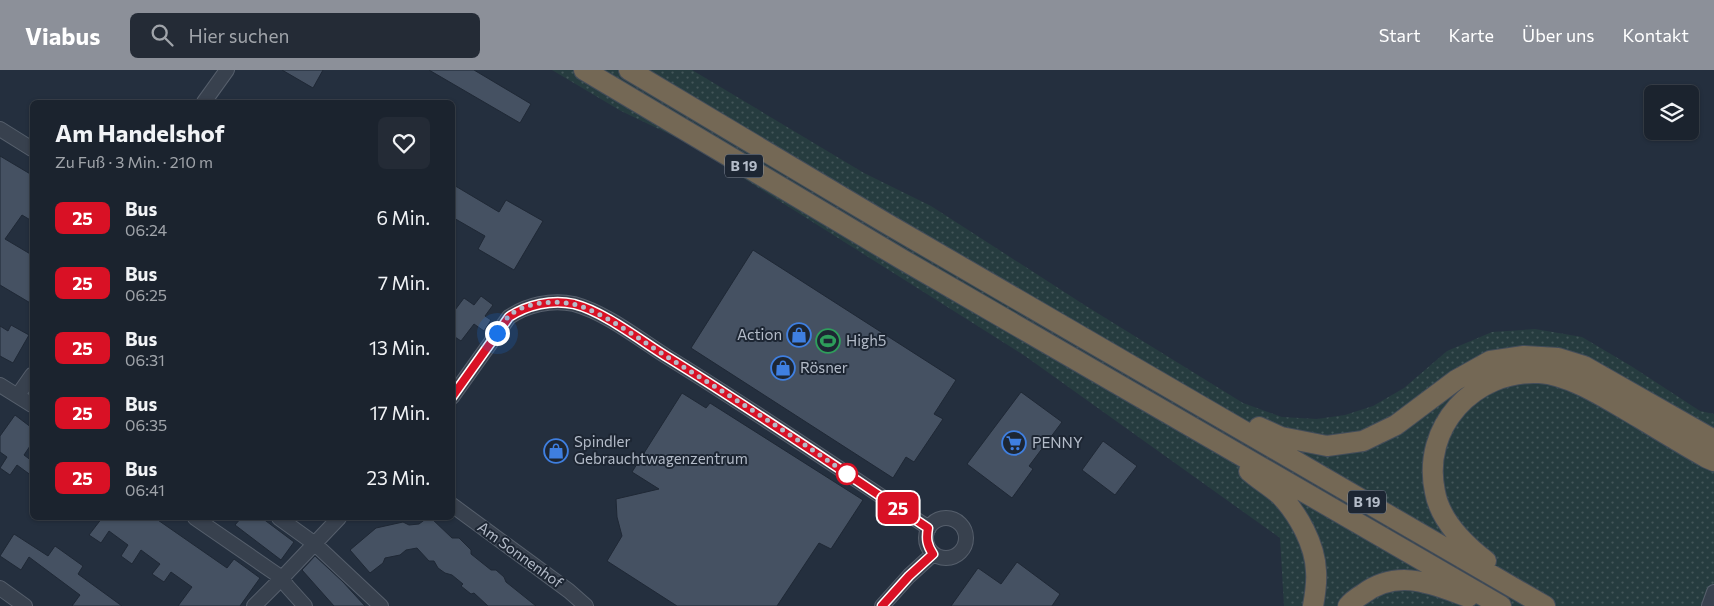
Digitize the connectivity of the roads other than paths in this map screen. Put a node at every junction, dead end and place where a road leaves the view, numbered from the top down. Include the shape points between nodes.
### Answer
1 (228, 70) edge
2 (584, 70) edge
3 (629, 70) edge
4 (206, 100) edge
5 (0, 129) edge
6 (30, 147) edge
7 (30, 378) edge
8 (0, 385) edge
9 (455, 393) edge
10 (18, 395) junction
11 (30, 404) edge
12 (1200, 406) junction
13 (1217, 441) junction
14 (1712, 450) edge
15 (455, 507) edge
16 (198, 520) edge
17 (282, 520) edge
18 (337, 520) edge
19 (928, 528) junction
20 (315, 544) junction
21 (933, 554) junction
22 (282, 578) junction
23 (0, 588) edge
24 (1714, 592) edge
25 (1540, 603) edge
26 (25, 606) edge
27 (254, 606) edge
28 (305, 606) edge
29 (381, 606) edge
30 (586, 606) edge
31 (882, 606) edge
32 (1314, 606) edge
33 (1348, 606) edge
34 (1497, 606) edge
35 (1501, 606) edge
36 (1709, 606) edge

1 - 4 street
2 - 13 highway, B 19
3 - 12 highway, B 19
5 - 6 street
7 - 10 street
8 - 10 street
9 - 19 street via 509,317 531,305 574,304 604,317 712,384
10 - 11 street
12 - 14 highway via 1281,437 1327,446 1363,441 1396,424 1456,380 1490,362 1524,356 1558,358 1584,366
12 - 25 highway, B 19
13 - 32 highway via 1280,495 1305,531 1316,570
13 - 35 highway, B 19
14 - 25 highway via 1564,378 1540,373 1521,374 1492,381 1472,392 1443,426 1432,470 1435,492 1450,524 1468,547
15 - 30 street, Am Sonnenhof
16 - 22 street
17 - 20 street
18 - 20 street
19 - 21 street via 926,537
19 - 21 street via 945,517 962,525 966,534 966,544 952,558
20 - 22 street
20 - 29 street
21 - 31 street
22 - 27 street
22 - 28 street
23 - 26 street
24 - 36 street
33 - 34 highway via 1368,590 1400,579 1426,582

